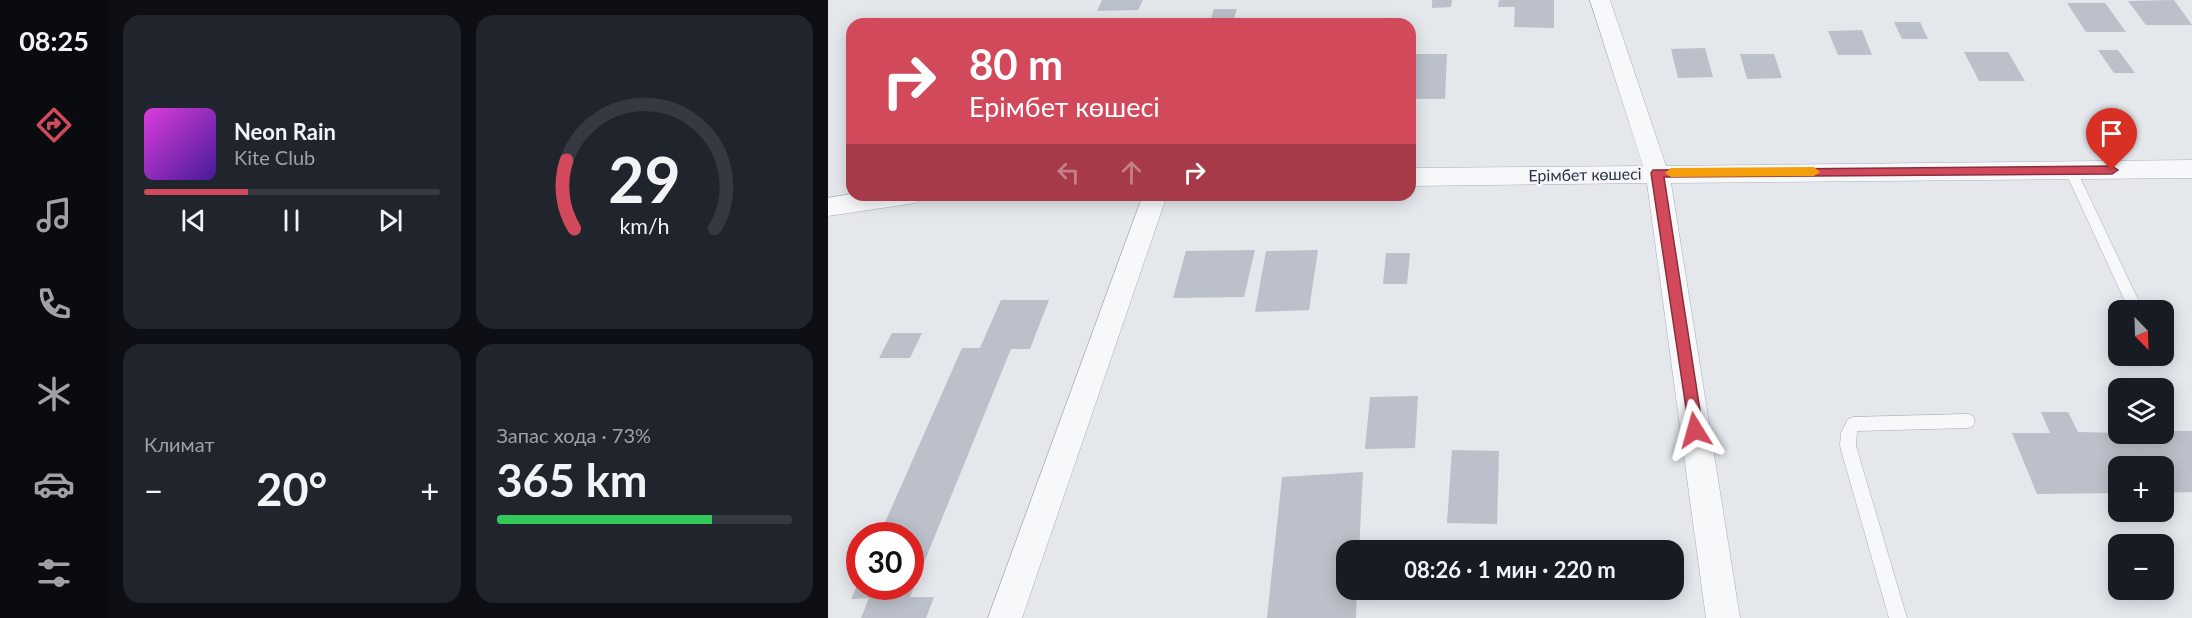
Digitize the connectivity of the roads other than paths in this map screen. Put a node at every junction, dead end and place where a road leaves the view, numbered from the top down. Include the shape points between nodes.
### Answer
1 (1600, 0) edge
2 (2192, 169) edge
3 (2072, 171) junction
4 (1657, 173) junction
5 (1416, 177) edge
6 (868, 201) edge
7 (1153, 201) edge
8 (828, 207) edge
9 (2131, 300) edge
10 (1968, 422) dead end
11 (1005, 618) edge
12 (1723, 618) edge
13 (1898, 618) edge

1 - 4 street
2 - 3 street, Ерімбет көшесі
3 - 4 street, Ерімбет көшесі
3 - 9 lane
4 - 5 street, Ерімбет көшесі
4 - 12 street
6 - 8 street
7 - 11 street
10 - 13 lane via 1853,424 1848,433 1848,446

